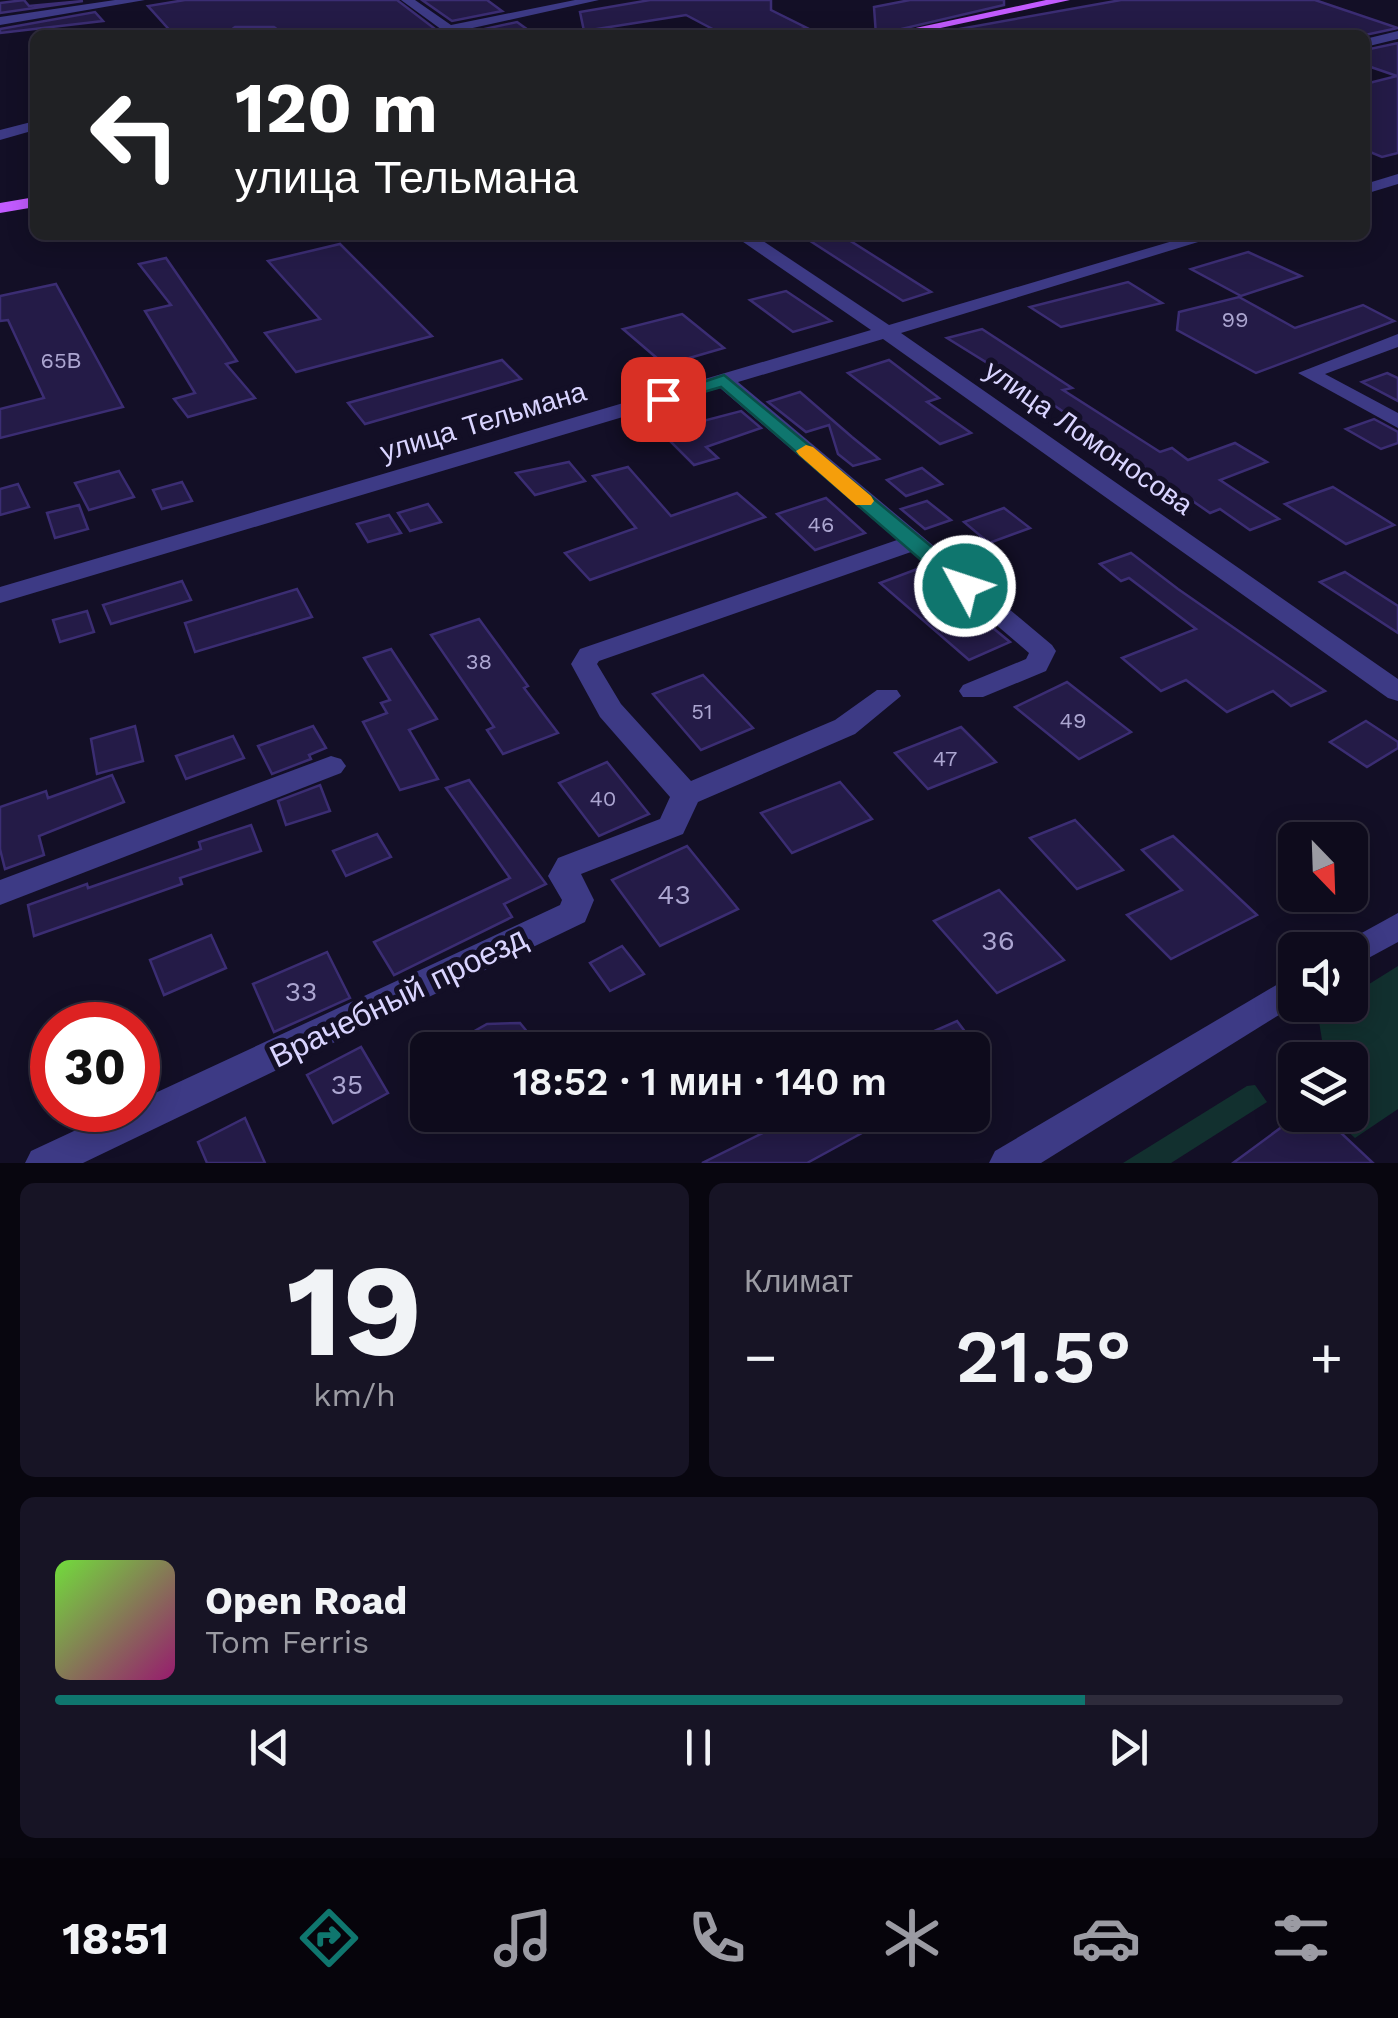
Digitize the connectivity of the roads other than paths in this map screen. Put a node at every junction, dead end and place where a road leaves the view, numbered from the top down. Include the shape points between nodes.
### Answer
1 (139, 0) edge
2 (407, 0) edge
3 (593, 0) edge
4 (1064, 0) edge
5 (0, 21) edge
6 (449, 30) edge
7 (461, 30) edge
8 (914, 30) edge
9 (1398, 35) edge
10 (1370, 42) edge
11 (30, 126) edge
12 (0, 135) edge
13 (1398, 179) edge
14 (1370, 187) edge
15 (30, 203) edge
16 (0, 208) edge
17 (749, 240) edge
18 (1195, 240) edge
19 (888, 333) junction
20 (1398, 340) edge
21 (724, 380) junction
22 (1398, 422) edge
23 (913, 543) junction
24 (0, 595) edge
25 (974, 691) dead end
26 (1398, 692) edge
27 (887, 696) dead end
28 (331, 766) dead end
29 (686, 796) junction
30 (0, 893) edge
31 (1398, 926) edge
32 (1368, 944) edge
33 (1278, 998) edge
34 (44, 1163) edge
35 (1008, 1163) edge

1 - 5 street
2 - 6 street
3 - 7 street
4 - 8 main road
9 - 10 street
11 - 12 street
13 - 14 street
15 - 16 main road
17 - 19 street, улица Ломоносова
18 - 19 street, улица Тельмана
19 - 21 street, улица Тельмана
19 - 26 street, улица Ломоносова
20 - 22 street via 1308,372
21 - 23 street
21 - 24 street, улица Тельмана
23 - 25 street via 1043,651 1036,664
23 - 29 street via 589,656 584,664 610,710
27 - 29 street, Врачебный проезд via 845,727
28 - 30 street
29 - 34 street, Врачебный проезд via 672,826 569,866 564,876 578,900 574,912
31 - 32 street
33 - 35 street

